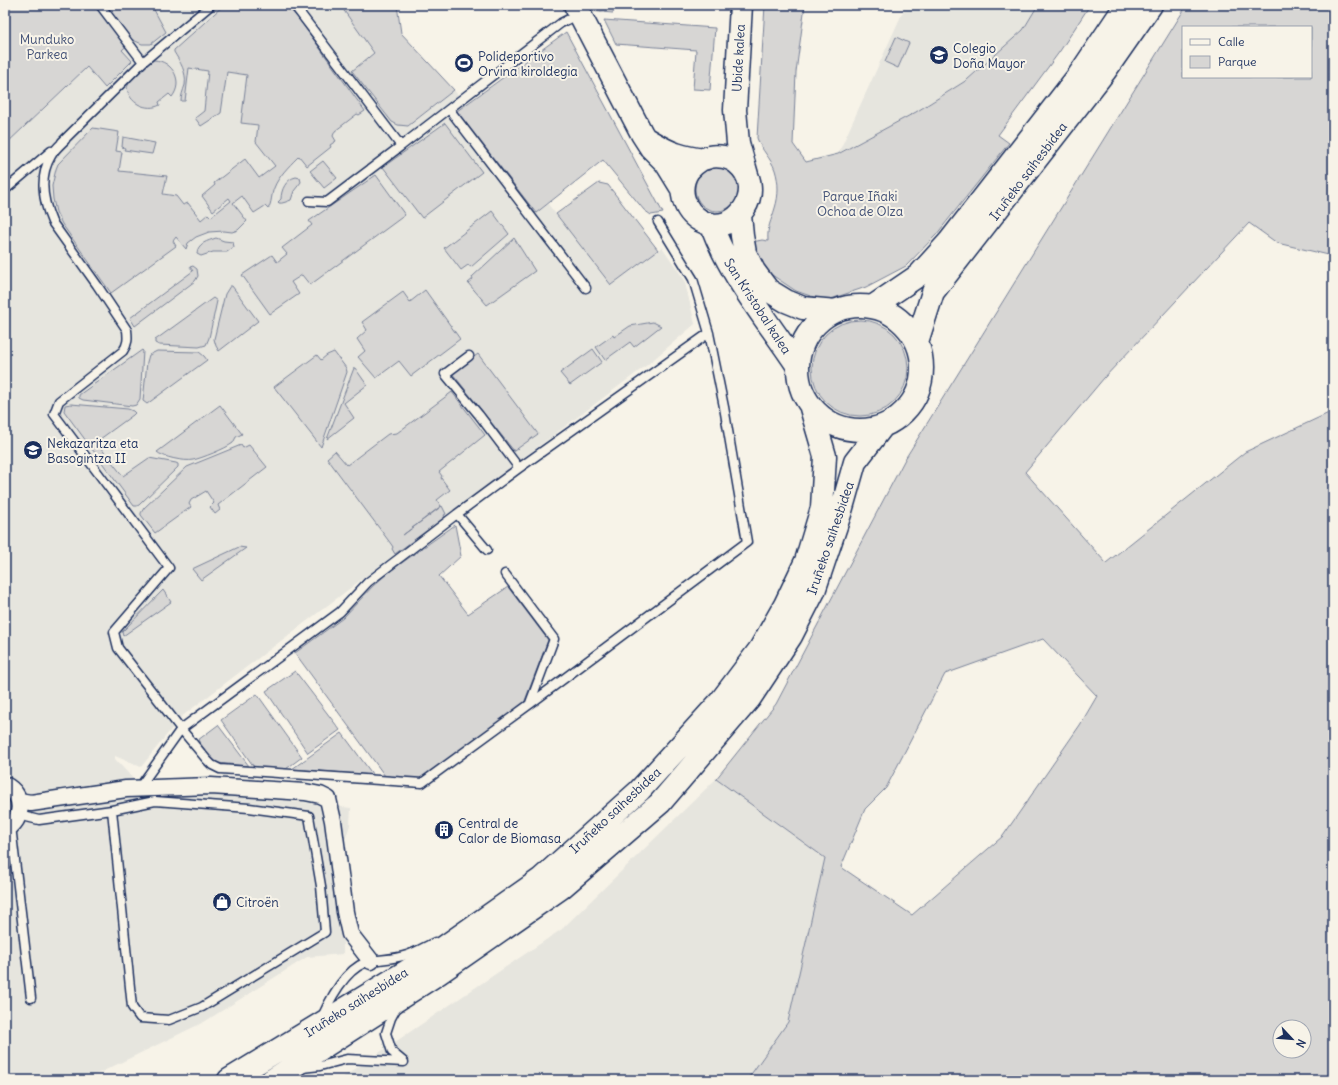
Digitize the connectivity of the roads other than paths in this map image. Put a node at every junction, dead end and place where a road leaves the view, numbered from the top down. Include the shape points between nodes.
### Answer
1 (100, 5) edge
2 (212, 5) edge
3 (294, 5) edge
4 (741, 5) edge
5 (1126, 5) edge
6 (1151, 5) edge
7 (577, 10) edge
8 (143, 62) junction
9 (450, 109) junction
10 (735, 110) junction
11 (646, 139) junction
12 (65, 140) junction
13 (401, 146) junction
14 (706, 158) junction
15 (748, 178) junction
16 (682, 189) junction
17 (5, 190) edge
18 (309, 200) dead end
19 (740, 215) junction
20 (658, 222) dead end
21 (711, 224) junction
22 (586, 288) dead end
23 (872, 307) junction
24 (836, 311) junction
25 (709, 333) junction
26 (917, 342) junction
27 (469, 356) dead end
28 (797, 365) junction
29 (811, 408) junction
30 (882, 428) junction
31 (519, 468) junction
32 (457, 514) junction
33 (487, 550) dead end
34 (505, 574) dead end
35 (530, 704) junction
36 (181, 729) junction
37 (5, 785) edge
38 (138, 789) junction
39 (112, 810) junction
40 (13, 818) edge
41 (464, 932) junction
42 (371, 961) junction
43 (403, 996) junction
44 (30, 998) dead end
45 (318, 1026) junction
46 (291, 1069) junction
47 (229, 1080) edge
48 (272, 1080) edge

1 - 8 lane
2 - 8 lane
3 - 13 lane
4 - 10 main road, Ubide kalea
5 - 23 main road, Iruñeko saihesbidea via 1078,75 949,242 919,276
6 - 26 main road, Iruñeko saihesbidea via 1105,71 934,292
7 - 9 lane
7 - 11 main road
8 - 12 lane
9 - 13 lane
9 - 22 lane
10 - 14 main road, Ubide kalea via 724,137
10 - 15 main road, Ubide kalea via 738,143
11 - 14 main road via 675,154
11 - 16 main road via 666,163
12 - 17 lane
12 - 36 lane via 51,154 44,171 48,213 127,330 128,338 123,351 59,401 54,414 169,568 114,632 118,648
13 - 18 lane via 327,202
14 - 15 main road via 728,158 744,170
14 - 16 main road via 694,164 688,171
15 - 19 main road via 750,198
16 - 21 main road via 687,208 694,216
19 - 21 main road via 732,221
19 - 24 main road, San Kristobal kalea via 745,253 768,290 803,308
20 - 25 lane via 693,279
21 - 28 main road, San Kristobal kalea via 743,287
23 - 24 main road via 854,306
23 - 26 main road via 891,314 906,326
24 - 28 main road via 821,320 809,332 801,348
25 - 31 lane
25 - 35 lane via 747,542
26 - 30 main road via 922,362 921,383 913,402 899,417
27 - 31 lane via 445,374
28 - 29 main road via 798,381
29 - 30 main road via 826,421 843,429 863,431
29 - 41 main road, Iruñeko saihesbidea via 825,456 822,508 806,561 785,605 760,648 720,702 639,791 541,879
30 - 43 main road, Iruñeko saihesbidea via 856,462 814,591 791,636 750,698 660,803 561,888
31 - 32 lane
32 - 33 lane
32 - 36 lane via 368,582 340,612
34 - 35 lane via 554,639
35 - 36 lane via 422,783 220,769 207,760
36 - 38 lane
37 - 40 street via 16,794
38 - 40 street via 31,802
38 - 42 street via 211,786 306,792 328,799 350,934
39 - 39 lane via 132,1008 140,1018 170,1020 202,1007 325,932 321,886 309,816 249,808 155,801
39 - 40 lane via 39,820
40 - 44 lane
41 - 42 lane via 408,955 390,960
41 - 45 main road, Iruñeko saihesbidea via 430,957
42 - 45 lane via 349,974 337,989
43 - 46 main road, Iruñeko saihesbidea
43 - 46 lane via 386,1033 392,1052 404,1062 347,1059 320,1066
45 - 47 main road, Iruñeko saihesbidea
46 - 48 main road, Iruñeko saihesbidea

